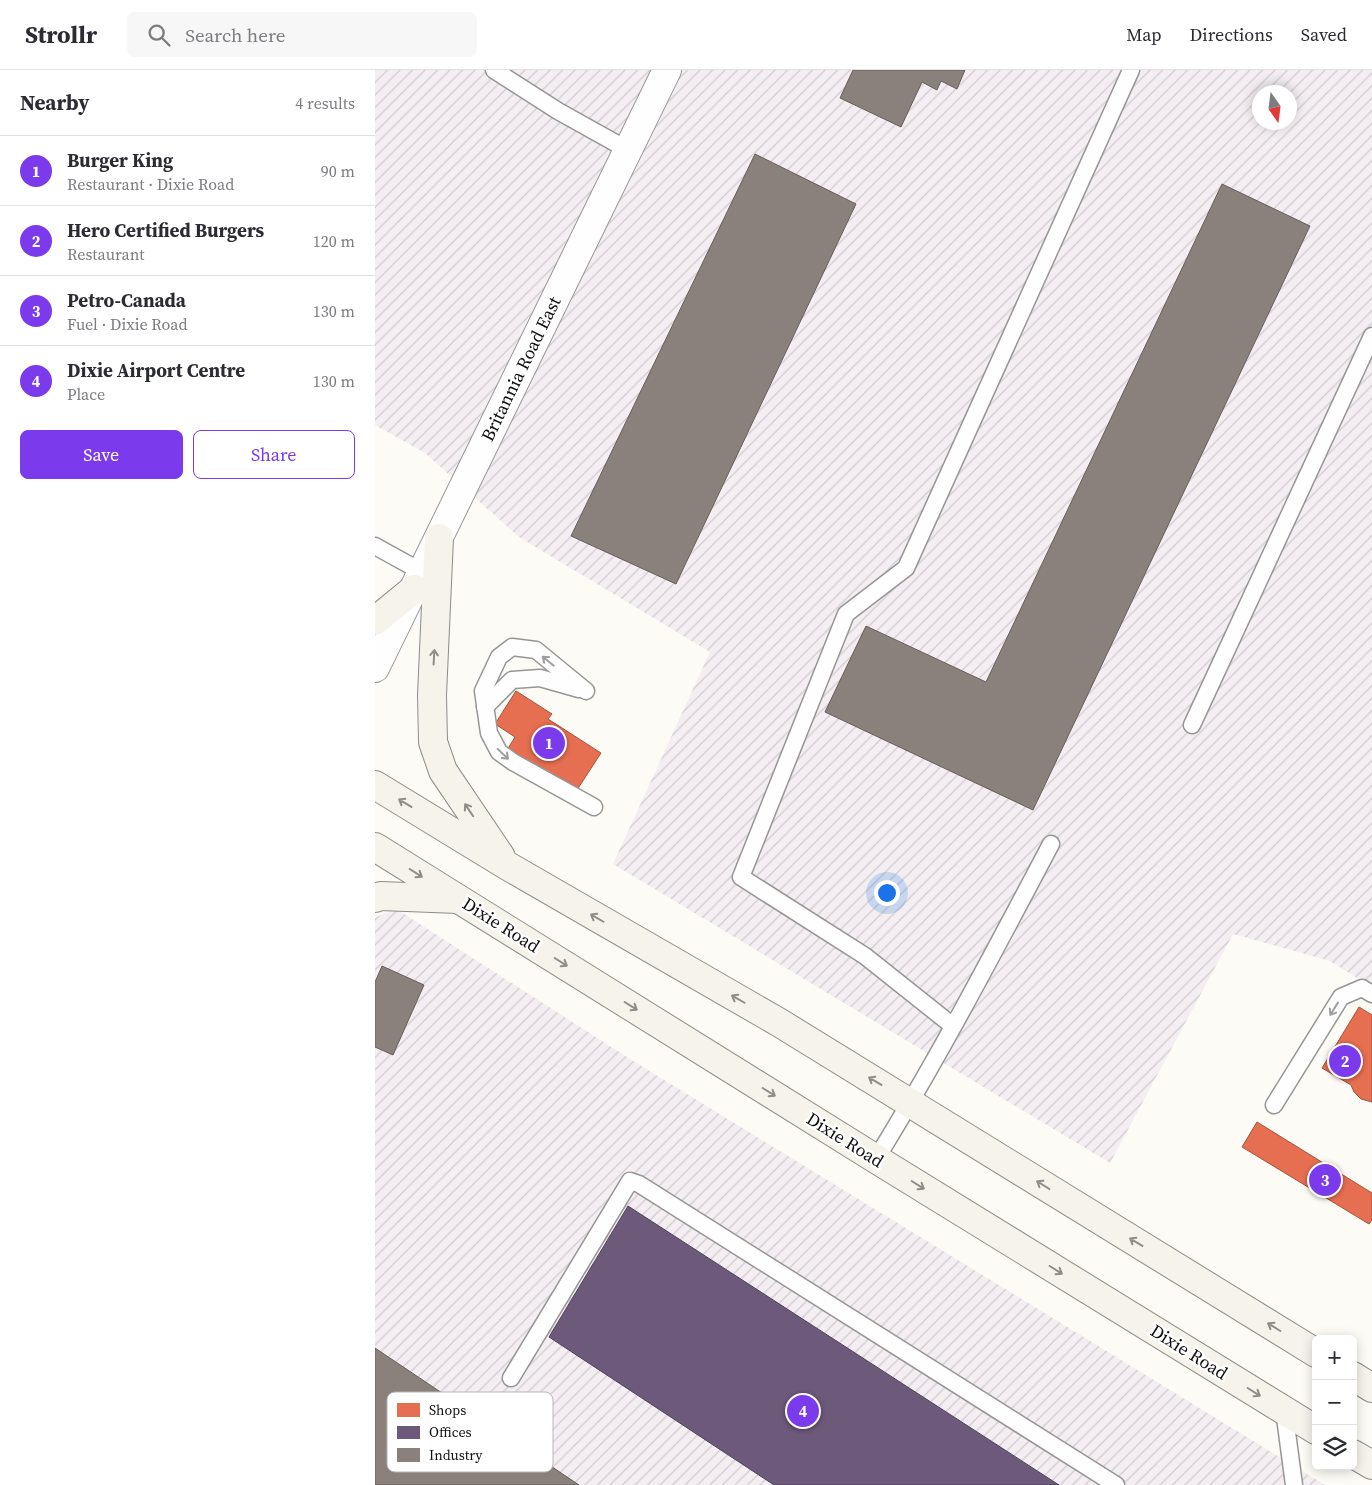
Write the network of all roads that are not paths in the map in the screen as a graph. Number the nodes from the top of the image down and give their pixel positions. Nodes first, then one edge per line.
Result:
1 (494, 70) edge
2 (667, 70) edge
3 (1131, 70) edge
4 (628, 150) junction
5 (1372, 336) edge
6 (439, 538) junction
7 (375, 546) edge
8 (418, 580) junction
9 (375, 621) edge
10 (375, 668) edge
11 (485, 708) junction
12 (1192, 725) dead end
13 (375, 785) edge
14 (594, 807) dead end
15 (1051, 844) dead end
16 (375, 847) edge
17 (506, 865) junction
18 (375, 898) edge
19 (460, 900) junction
20 (1372, 994) edge
21 (953, 1026) junction
22 (911, 1103) junction
23 (1274, 1105) dead end
24 (876, 1160) junction
25 (1312, 1351) edge
26 (511, 1378) dead end
27 (1357, 1379) edge
28 (1372, 1388) edge
29 (1284, 1410) junction
30 (1312, 1428) edge
31 (1357, 1456) edge
32 (1372, 1465) edge
33 (1115, 1485) edge
34 (1294, 1485) edge

1 - 4 lane
2 - 4 street, Britannia Road East
3 - 21 lane
4 - 6 street, Britannia Road East
5 - 12 lane
6 - 8 street, Britannia Road East
17 -> 6 main road
7 - 8 lane
8 - 9 main road
8 - 10 street, Britannia Road East
11 -> 11 lane
11 -> 14 lane
17 -> 13 main road
15 - 21 lane
16 -> 19 main road, Dixie Road
22 -> 17 main road
18 - 19 main road
19 -> 24 main road, Dixie Road
20 -> 23 lane
21 - 22 lane
22 - 24 lane
25 -> 22 main road
24 -> 29 main road, Dixie Road
26 - 33 lane
27 - 28 main road
29 - 30 main road, Dixie Road
29 - 34 lane
31 - 32 main road

